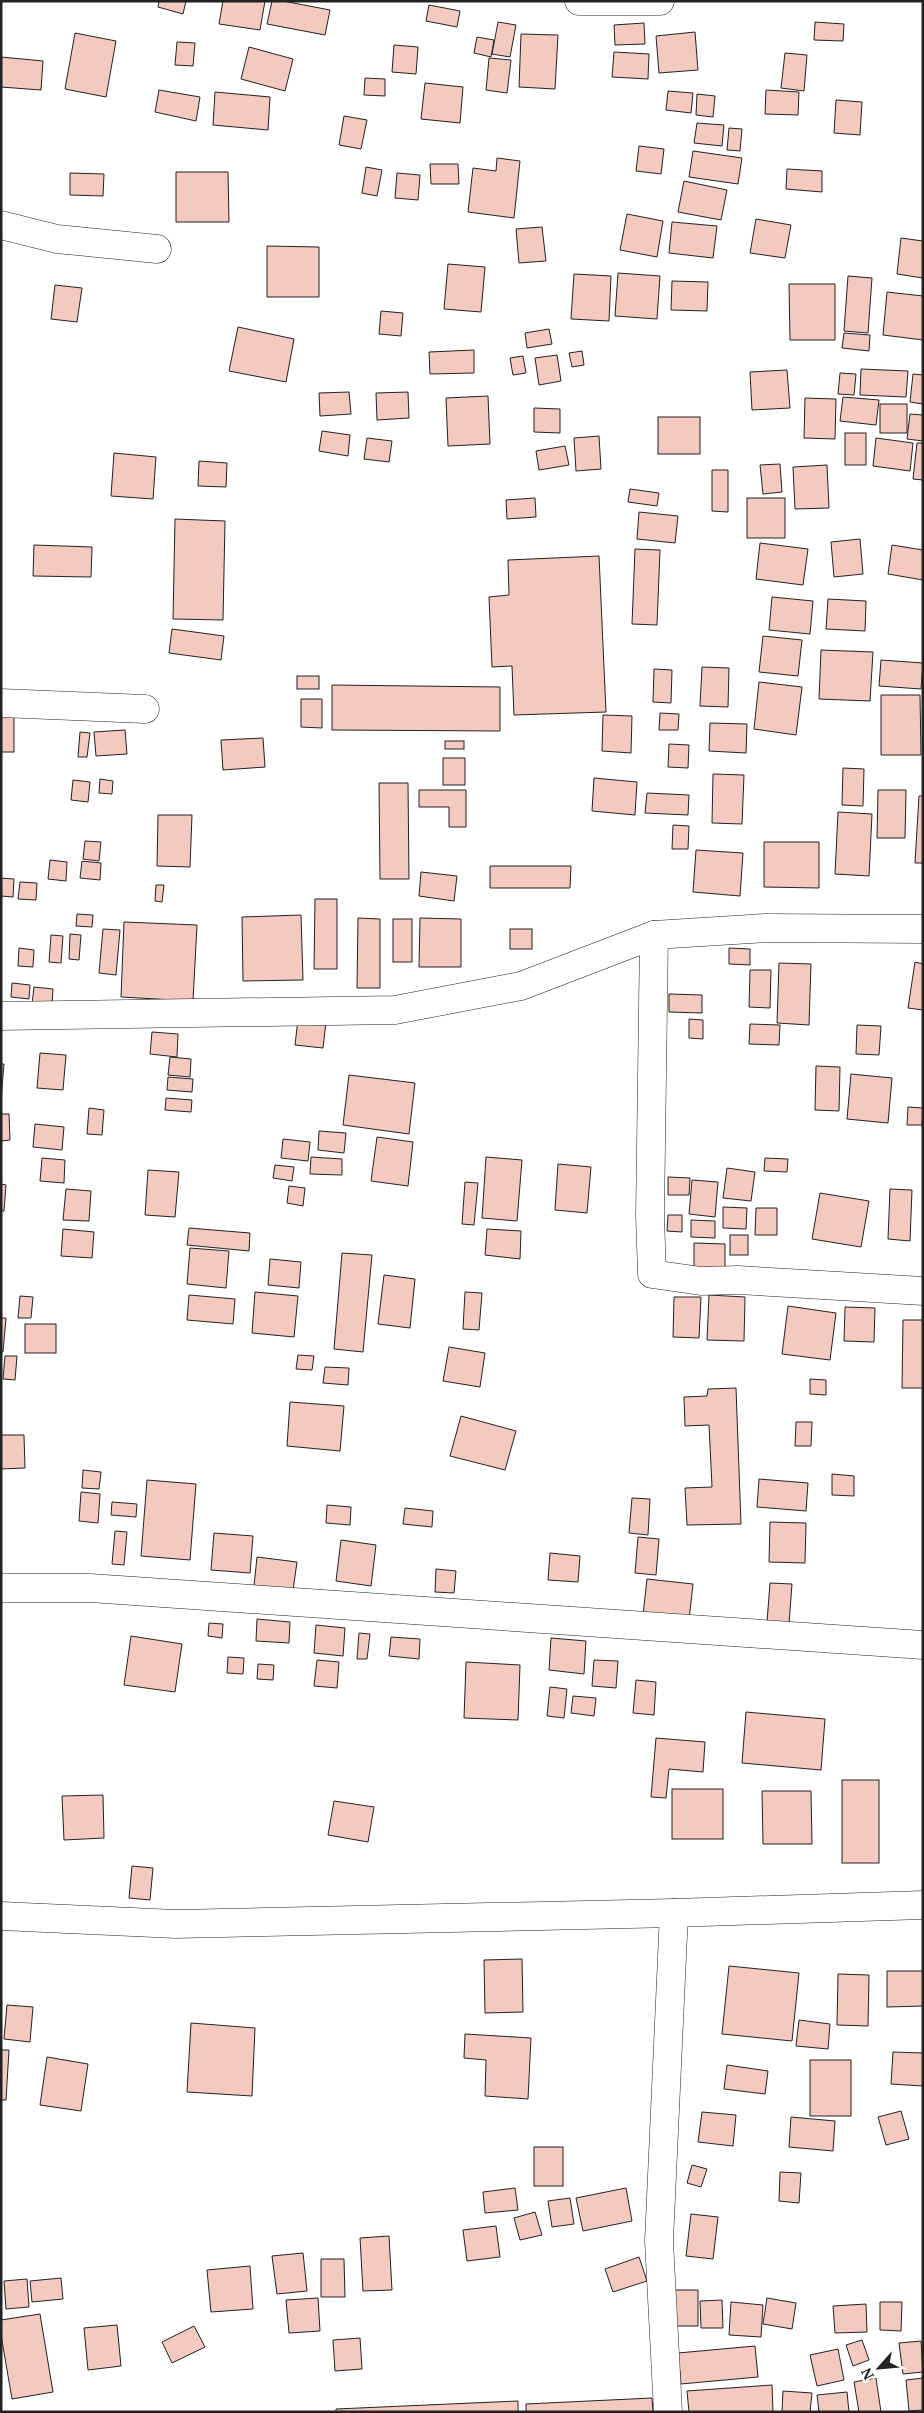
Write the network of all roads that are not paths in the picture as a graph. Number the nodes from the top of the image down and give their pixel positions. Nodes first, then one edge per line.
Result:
1 (579, 1) edge
2 (660, 1) edge
3 (1, 225) edge
4 (157, 249) dead end
5 (1, 702) edge
6 (145, 709) dead end
7 (923, 929) edge
8 (654, 934) junction
9 (1, 1016) edge
10 (923, 1291) edge
11 (1, 1588) edge
12 (923, 1644) edge
13 (923, 1906) edge
14 (674, 1913) junction
15 (1, 1916) edge
16 (668, 2412) edge

1 - 2 street
3 - 4 street
5 - 6 street
7 - 8 street
8 - 9 street
8 - 10 street
11 - 12 street
13 - 14 street
14 - 15 street
14 - 16 street

